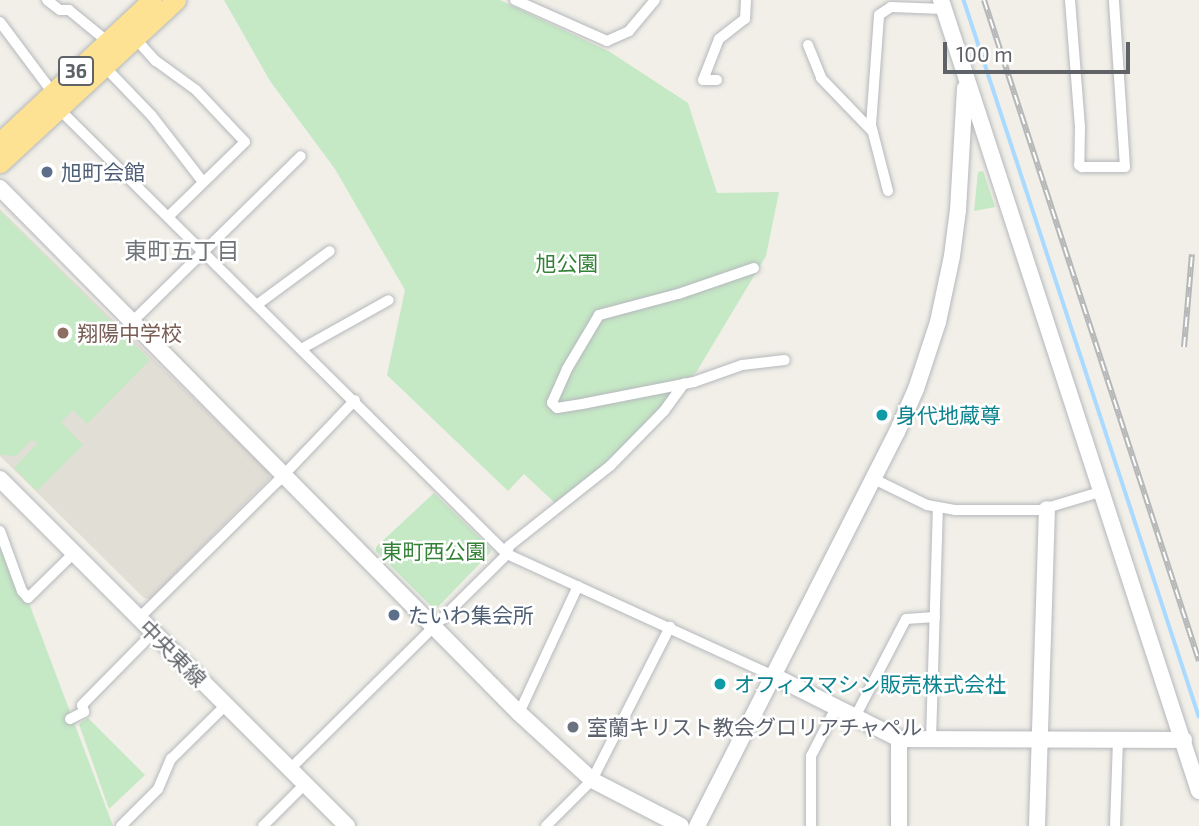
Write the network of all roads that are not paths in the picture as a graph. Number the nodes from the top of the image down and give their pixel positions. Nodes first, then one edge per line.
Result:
1 (47, 0) edge
2 (76, 0) edge
3 (152, 0) edge
4 (176, 0) edge
5 (515, 0) edge
6 (655, 0) edge
7 (746, 0) edge
8 (1070, 0) edge
9 (1114, 0) edge
10 (942, 5) edge
11 (69, 10) junction
12 (0, 22) edge
13 (135, 38) junction
14 (108, 42) junction
15 (808, 45) dead end
16 (104, 66) junction
17 (718, 80) dead end
18 (965, 82) junction
19 (56, 100) junction
20 (873, 132) junction
21 (0, 142) edge
22 (301, 156) dead end
23 (0, 163) edge
24 (203, 182) junction
25 (0, 188) edge
26 (888, 191) dead end
27 (169, 216) junction
28 (330, 251) dead end
29 (205, 253) junction
30 (754, 268) dead end
31 (389, 300) dead end
32 (258, 304) junction
33 (133, 321) junction
34 (303, 348) junction
35 (785, 360) dead end
36 (684, 383) junction
37 (355, 400) junction
38 (285, 472) junction
39 (874, 479) junction
40 (3, 487) edge
41 (1103, 491) junction
42 (938, 508) junction
43 (1046, 509) junction
44 (0, 531) edge
45 (74, 553) junction
46 (507, 554) junction
47 (578, 586) junction
48 (935, 617) junction
49 (139, 618) junction
50 (432, 626) junction
51 (670, 627) junction
52 (153, 633) junction
53 (774, 676) junction
54 (226, 705) junction
55 (836, 708) junction
56 (519, 713) junction
57 (855, 717) junction
58 (71, 719) dead end
59 (899, 739) junction
60 (931, 740) junction
61 (1040, 740) junction
62 (1118, 740) junction
63 (1184, 740) junction
64 (290, 769) junction
65 (592, 780) junction
66 (305, 784) junction
67 (1199, 791) edge
68 (121, 826) edge
69 (263, 826) edge
70 (346, 826) edge
71 (546, 826) edge
72 (681, 826) edge
73 (697, 826) edge
74 (811, 826) edge
75 (899, 826) edge
76 (1037, 826) edge
77 (1115, 826) edge

1 - 11 street
2 - 11 street
3 - 14 highway, 36
4 - 13 highway, 36
5 - 6 street
7 - 17 street
8 - 9 street
10 - 18 street
10 - 20 street
11 - 14 street
12 - 19 street
13 - 16 highway, 36
13 - 24 street
14 - 19 highway, 36
15 - 20 street
16 - 19 highway, 36
16 - 24 street
18 - 39 street
18 - 41 street
19 - 21 highway, 36
19 - 23 highway, 36
19 - 27 street
20 - 26 street
22 - 29 street
24 - 27 street
25 - 33 street
27 - 29 street
28 - 32 street
29 - 32 street
29 - 33 street
30 - 36 street
31 - 34 street
32 - 34 street
33 - 38 street
34 - 37 street
35 - 36 street
36 - 46 street
37 - 38 street
37 - 46 street
38 - 49 street
38 - 50 street
39 - 42 street
39 - 53 street
40 - 45 street, 中央東線
41 - 43 street
41 - 63 street
42 - 43 street
42 - 48 street
43 - 61 street
44 - 45 street
45 - 49 street, 中央東線
46 - 47 street
46 - 50 street
47 - 51 street
47 - 56 street
48 - 57 street
48 - 60 street
49 - 52 street, 中央東線
50 - 56 street
50 - 64 street
51 - 53 street
51 - 65 street
52 - 54 street, 中央東線
52 - 58 street
53 - 55 street
53 - 73 street
54 - 64 street, 中央東線
54 - 68 street
55 - 57 street
55 - 74 street
56 - 65 street
57 - 59 street
59 - 60 street
59 - 75 street
60 - 61 street
61 - 62 street
61 - 76 street
62 - 63 street
62 - 77 street
63 - 67 street
64 - 66 street, 中央東線
65 - 71 street
65 - 72 street
66 - 69 street
66 - 70 street, 中央東線

